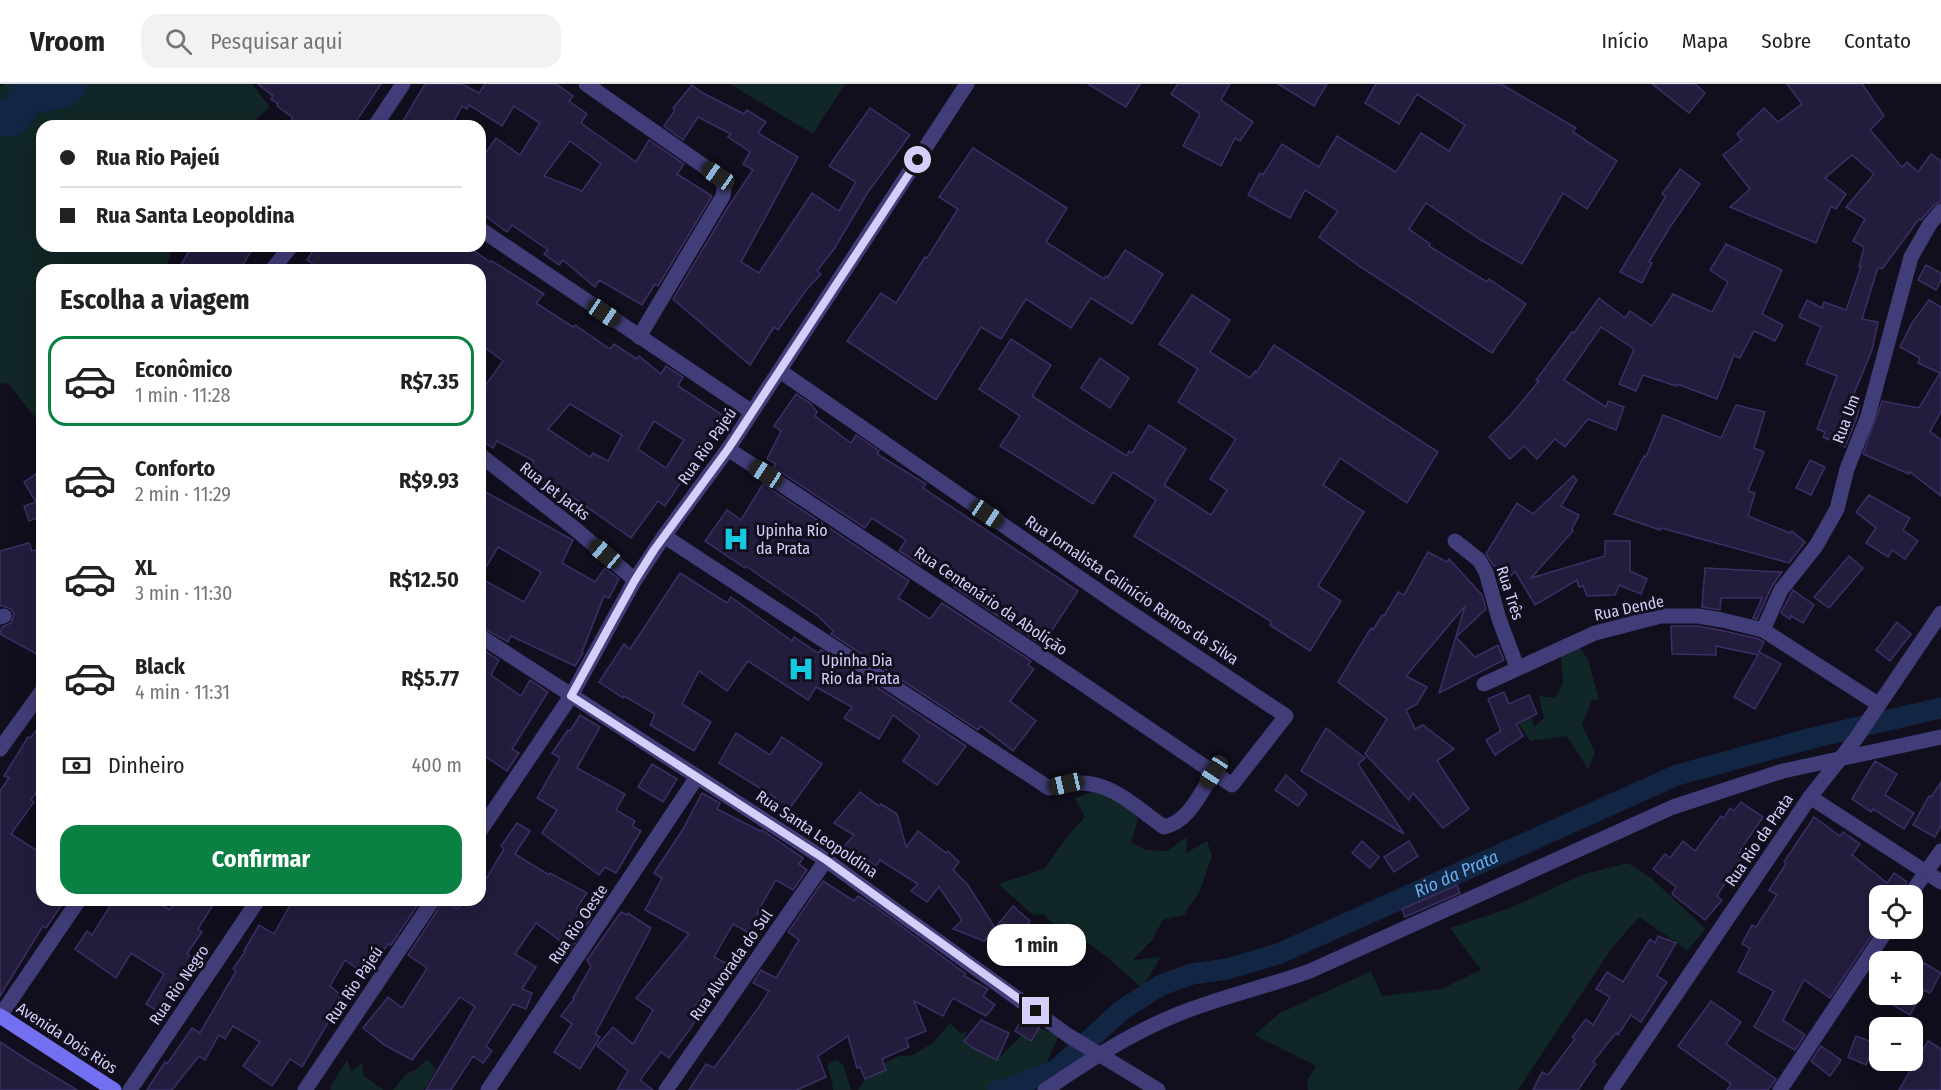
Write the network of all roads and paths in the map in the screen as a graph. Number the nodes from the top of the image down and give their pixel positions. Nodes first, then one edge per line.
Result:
1 (403, 84) edge
2 (586, 84) edge
3 (968, 84) edge
4 (379, 120) edge
5 (1941, 211) edge
6 (486, 233) edge
7 (639, 337) junction
8 (780, 371) junction
9 (752, 412) junction
10 (728, 449) junction
11 (486, 460) edge
12 (664, 536) junction
13 (1455, 540) dead end
14 (635, 580) junction
15 (1941, 612) edge
16 (1763, 630) junction
17 (486, 640) edge
18 (1517, 667) junction
19 (1484, 684) dead end
20 (571, 696) junction
21 (36, 699) edge
22 (1876, 707) junction
23 (1941, 737) edge
24 (0, 749) edge
25 (1839, 758) junction
26 (1214, 772) junction
27 (697, 777) junction
28 (1232, 785) joint
29 (1810, 796) junction
30 (486, 822) edge
31 (1941, 851) edge
32 (826, 860) junction
33 (1926, 871) junction
34 (1941, 882) edge
35 (1917, 885) edge
36 (75, 906) edge
37 (254, 906) edge
38 (429, 906) edge
39 (1881, 939) edge
40 (0, 1016) edge
41 (1096, 1052) junction
42 (114, 1090) edge
43 (130, 1090) edge
44 (305, 1090) edge
45 (488, 1090) edge
46 (666, 1090) edge
47 (1045, 1090) edge
48 (1158, 1090) edge
49 (1611, 1090) edge
50 (1780, 1090) edge

1 - 4 street
2 - 7 street
3 - 8 street, Rua Rio Pajeú
5 - 16 street, Rua Um
6 - 7 street
7 - 9 street
8 - 9 street, Rua Rio Pajeú
8 - 28 street, Rua Jornalista Calinício Ramos da Silva
9 - 10 street, Rua Rio Pajeú
10 - 12 street, Rua Rio Pajeú
10 - 26 street, Rua Centenário da Abolição
11 - 14 street, Rua Jet Jacks
12 - 14 street, Rua Rio Pajeú
12 - 26 street
13 - 18 street, Rua Três
14 - 20 street, Rua Rio Pajeú
15 - 22 street, Rua Rio da Prata
16 - 18 street, Rua Dende
16 - 22 street, Rua Dende
17 - 20 street, Rua Santa Leopoldina
18 - 19 street, Rua Dende
20 - 27 street, Rua Santa Leopoldina
20 - 30 street, Rua Rio Pajeú
21 - 24 street
22 - 25 street, Rua Rio da Prata
23 - 25 street
25 - 29 street, Rua Rio da Prata
25 - 41 street
26 - 28 street, Rua Centenário da Abolição
27 - 32 street, Rua Santa Leopoldina
27 - 45 street, Rua Rio Oeste
29 - 33 street
29 - 49 street, Rua Rio da Prata
31 - 33 street
32 - 41 street, Rua Santa Leopoldina
32 - 46 street, Rua Alvorada do Sul
33 - 34 street
33 - 35 street
36 - 40 street
37 - 43 street, Rua Rio Negro
38 - 44 street, Rua Rio Pajeú
39 - 50 street
40 - 42 main road, Avenida Dois Rios
41 - 47 street
41 - 48 street, Rua Santa Leopoldina

